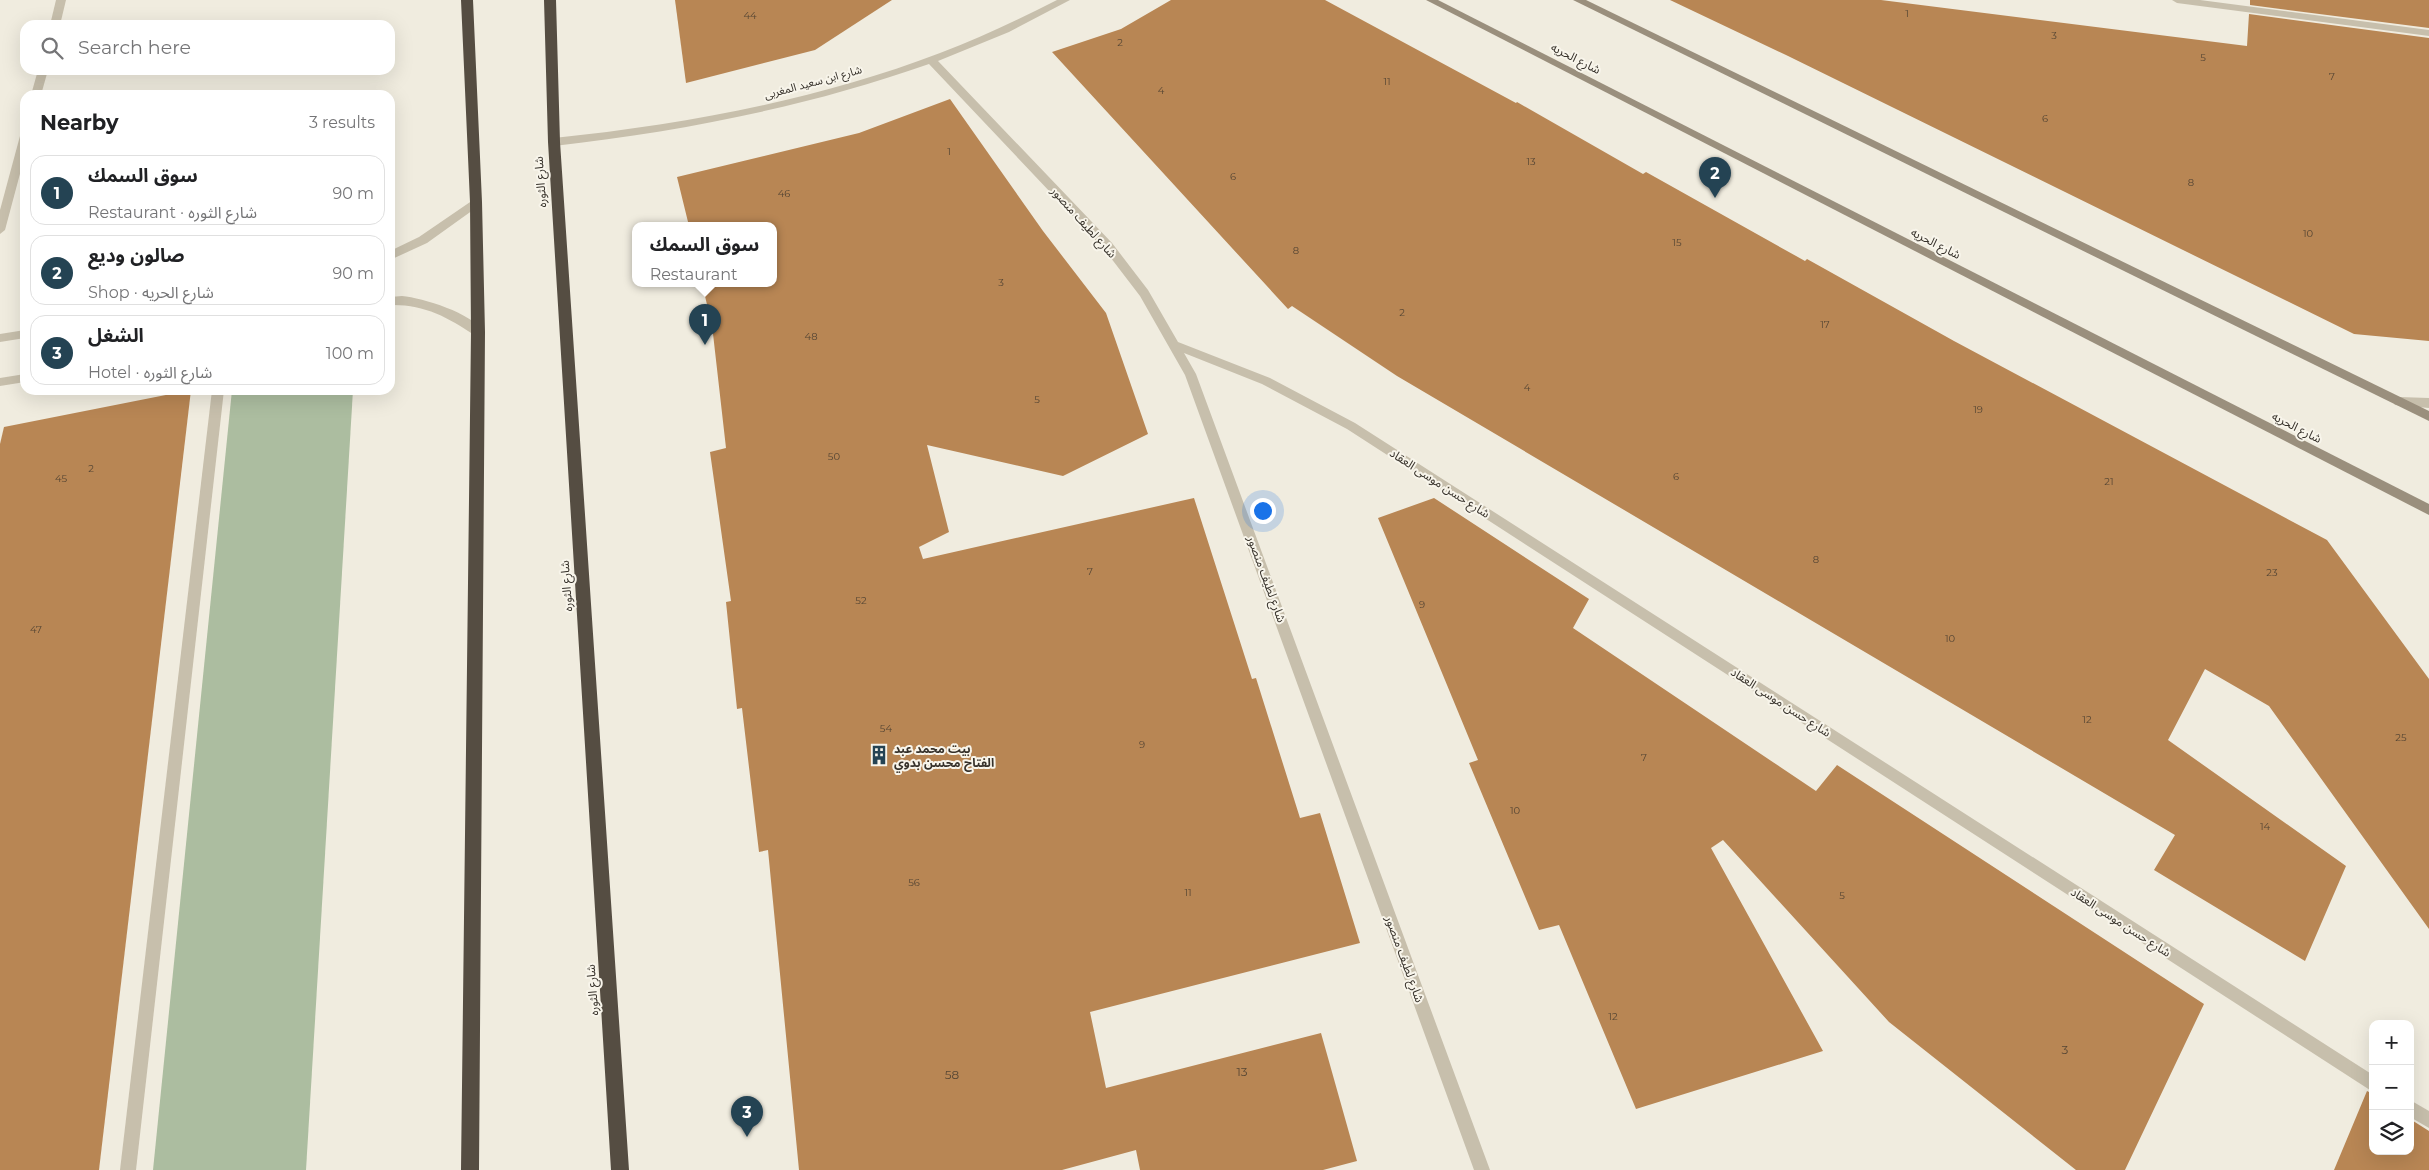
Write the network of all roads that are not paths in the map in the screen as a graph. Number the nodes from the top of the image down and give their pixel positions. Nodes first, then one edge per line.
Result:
1 (62, 0) edge
2 (467, 0) edge
3 (550, 0) edge
4 (1065, 0) edge
5 (1431, 0) edge
6 (1578, 0) edge
7 (2177, 0) edge
8 (2222, 3) edge
9 (56, 20) edge
10 (2429, 33) edge
11 (930, 59) junction
12 (42, 75) edge
13 (37, 90) edge
14 (554, 142) junction
15 (20, 155) edge
16 (476, 202) junction
17 (0, 230) edge
18 (395, 254) edge
19 (395, 301) edge
20 (478, 332) junction
21 (20, 335) edge
22 (0, 338) edge
23 (1176, 346) junction
24 (20, 379) edge
25 (0, 382) edge
26 (217, 395) edge
27 (2399, 402) junction
28 (2429, 403) edge
29 (2429, 416) edge
30 (2429, 510) edge
31 (2369, 1081) edge
32 (2413, 1110) edge
33 (2429, 1120) edge
34 (128, 1170) edge
35 (470, 1170) edge
36 (620, 1170) edge
37 (1482, 1170) edge

1 - 9 street
2 - 16 highway
3 - 14 highway, شارع الثوره
4 - 11 street, شارع ابن سعيد المغربى
5 - 30 street, شارع الحريه
6 - 27 street
7 - 8 street
8 - 10 street
11 - 14 street, شارع ابن سعيد المغربى
11 - 23 street, شارع لطيف منصور
12 - 13 street
14 - 36 highway, شارع الثوره
15 - 17 street
16 - 18 street
16 - 20 highway
19 - 20 street
20 - 35 highway
21 - 22 street
23 - 31 street, شارع حسن موسى العقاد
23 - 37 street, شارع لطيف منصور
24 - 25 street
26 - 34 street
27 - 28 street
27 - 29 street
32 - 33 street

